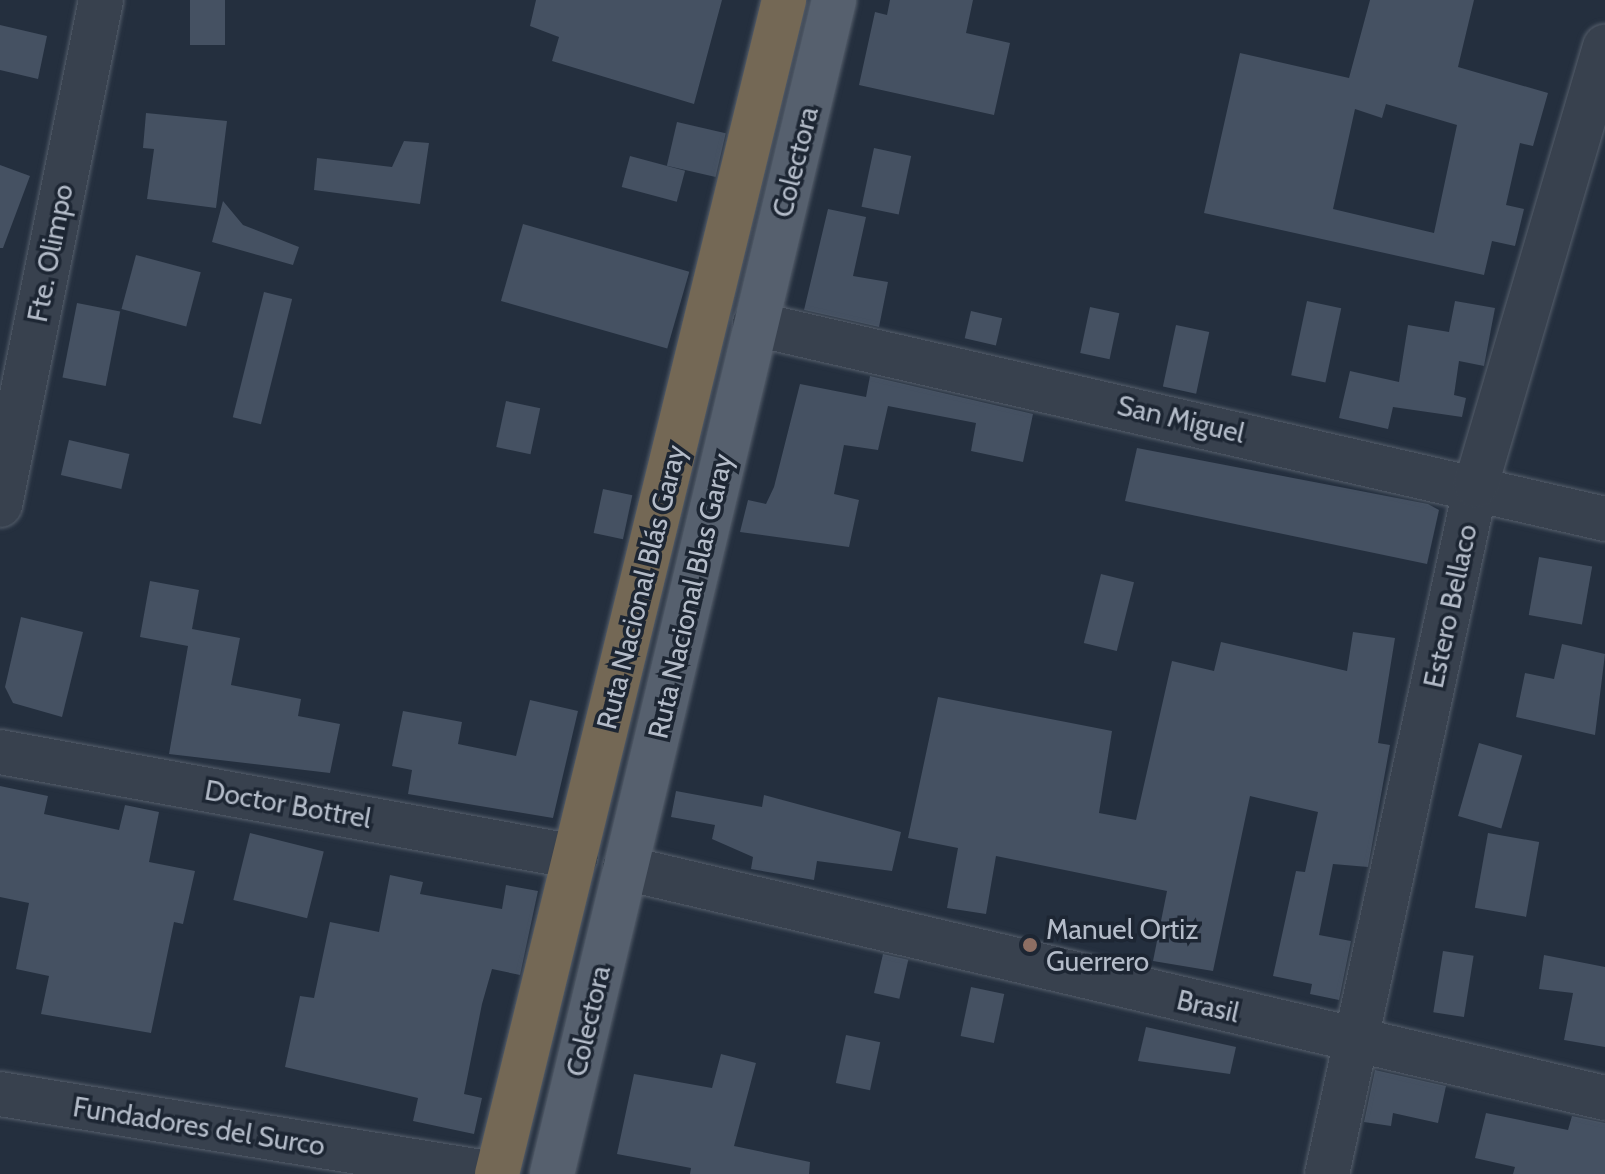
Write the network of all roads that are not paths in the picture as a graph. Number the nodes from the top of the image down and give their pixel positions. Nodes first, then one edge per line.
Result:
1 (101, 0) edge
2 (784, 0) edge
3 (834, 0) edge
4 (1605, 47) edge
5 (755, 324) junction
6 (1476, 485) junction
7 (0, 505) edge
8 (1605, 519) edge
9 (0, 752) edge
10 (576, 857) junction
11 (625, 868) junction
12 (1354, 1041) junction
13 (0, 1094) edge
14 (1605, 1098) edge
15 (494, 1174) edge
16 (552, 1174) edge
17 (1327, 1174) edge

1 - 7 street, Fte. Olimpo
2 - 10 highway, Ruta Nacional Blás Garay
3 - 5 main road, Colectora
4 - 6 street, Estero Bellaco
5 - 6 street, San Miguel
5 - 11 main road, Ruta Nacional Blas Garay
6 - 8 street, San Miguel
6 - 12 street, Estero Bellaco
9 - 10 street, Doctor Bottrel
10 - 15 highway, Ruta Nacional Blás Garay
11 - 12 street, Brasil
11 - 16 main road, Colectora
12 - 14 street, Brasil
12 - 17 street, Estero Bellaco
13 - 15 street, Fundadores del Surco

